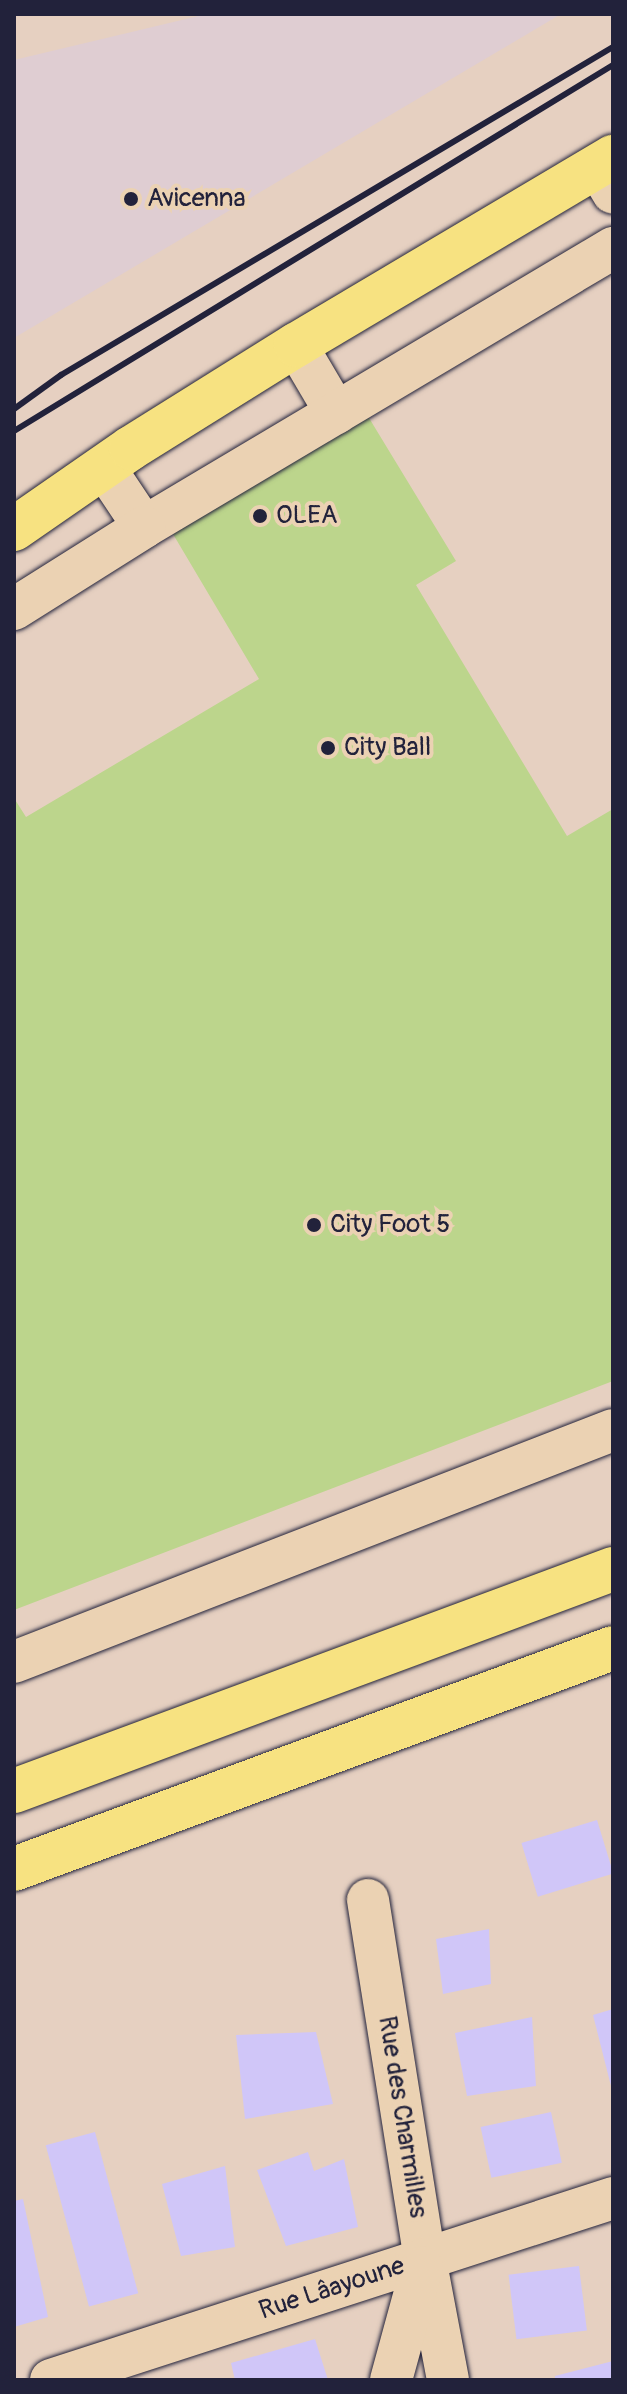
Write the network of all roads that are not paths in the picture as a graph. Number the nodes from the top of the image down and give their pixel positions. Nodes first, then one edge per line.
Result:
1 (608, 172) edge
2 (613, 248) edge
3 (296, 345) junction
4 (336, 413) junction
5 (104, 467) junction
6 (144, 527) junction
7 (14, 529) edge
8 (14, 609) edge
9 (613, 1430) edge
10 (613, 1569) edge
11 (613, 1648) edge
12 (14, 1662) edge
13 (14, 1791) edge
14 (14, 1869) edge
15 (368, 1900) dead end
16 (613, 2198) edge
17 (425, 2258) junction
18 (51, 2380) edge
19 (391, 2380) edge
20 (448, 2380) edge

1 - 3 main road
2 - 4 street
3 - 4 street
3 - 5 main road
4 - 6 street
5 - 6 street
5 - 7 main road
6 - 8 street
9 - 12 street
10 - 13 main road
11 - 14 main road
15 - 17 street, Rue des Charmilles
16 - 17 street, Rue Lâayoune
17 - 18 street, Rue Lâayoune
17 - 19 street
17 - 20 street, Rue des Charmilles

